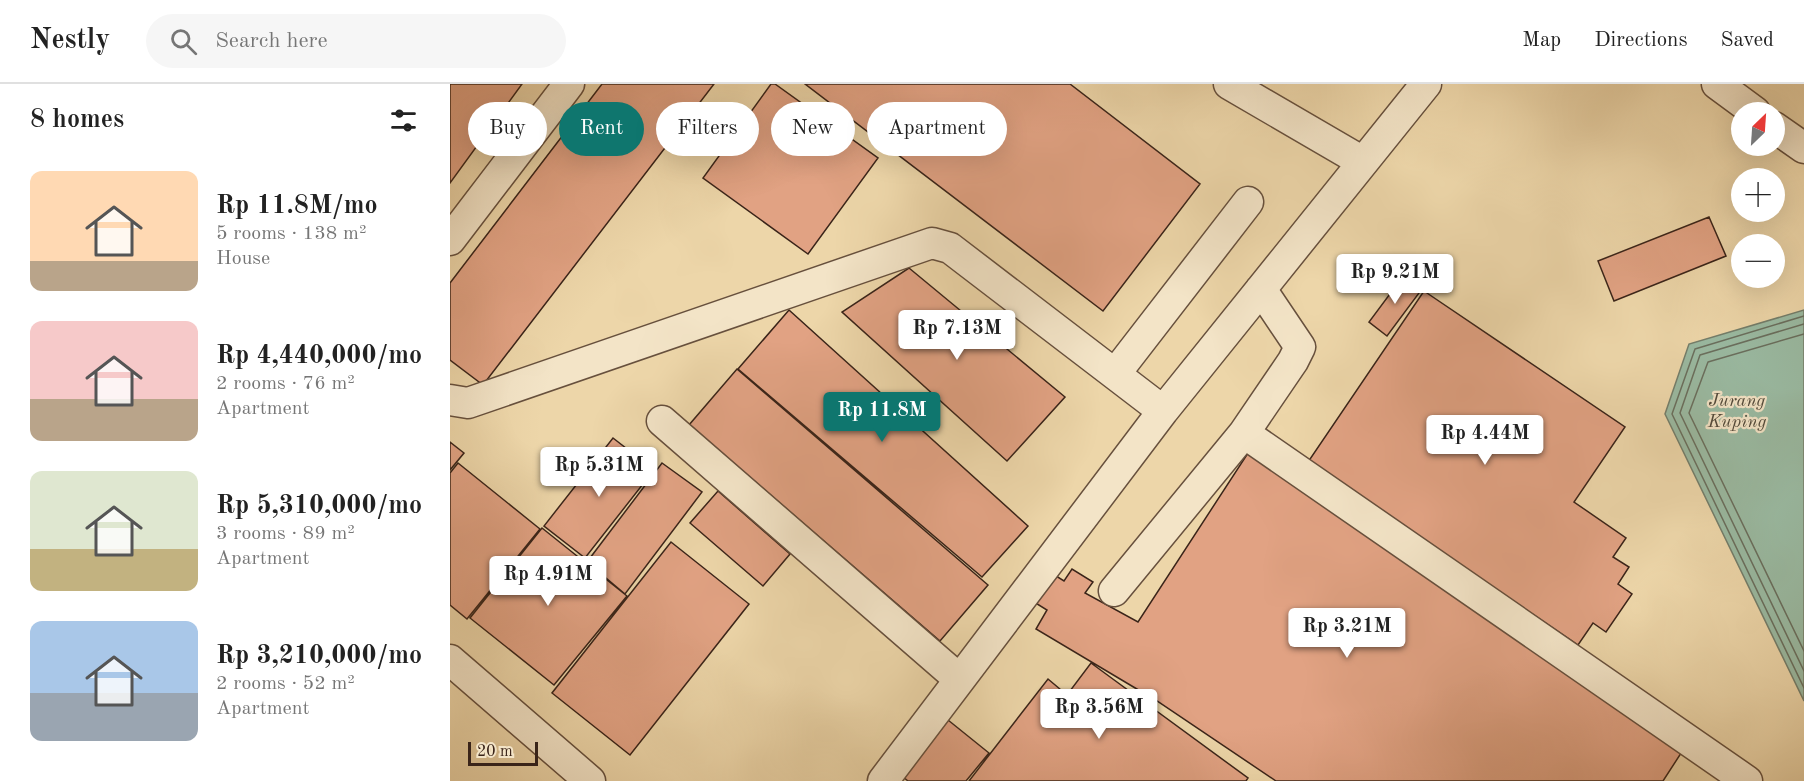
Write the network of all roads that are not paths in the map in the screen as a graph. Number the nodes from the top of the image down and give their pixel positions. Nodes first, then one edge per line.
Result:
1 (569, 84) edge
2 (1229, 84) edge
3 (1426, 84) edge
4 (1717, 84) edge
5 (1741, 102) edge
6 (1785, 135) edge
7 (1804, 148) edge
8 (1363, 162) junction
9 (1248, 202) dead end
10 (450, 240) edge
11 (1261, 289) junction
12 (1115, 374) junction
13 (450, 400) edge
14 (1162, 411) junction
15 (662, 421) dead end
16 (1244, 433) junction
17 (1114, 591) dead end
18 (450, 660) edge
19 (959, 679) junction
20 (590, 781) edge
21 (883, 781) edge
22 (1747, 781) edge

1 - 10 street
2 - 8 street
3 - 8 street
4 - 5 street
6 - 7 street
8 - 11 street
9 - 12 street
11 - 14 street
11 - 16 street
12 - 13 street
12 - 14 street
14 - 19 street
15 - 19 street
16 - 17 street
16 - 22 street
18 - 20 street
19 - 21 street

